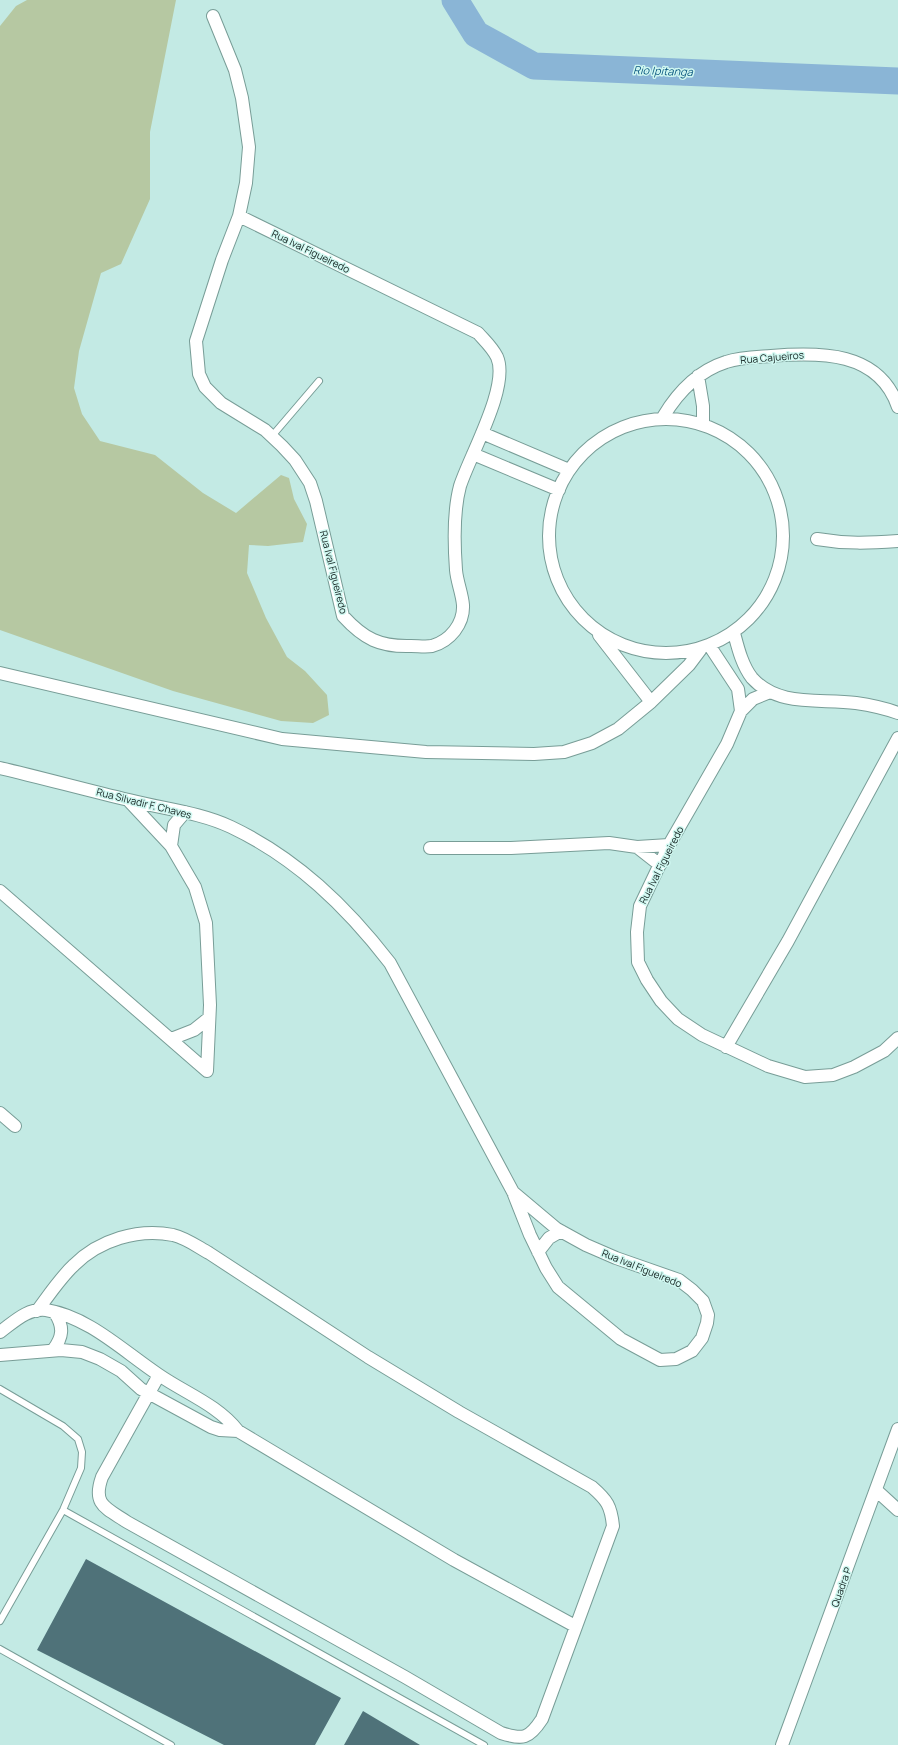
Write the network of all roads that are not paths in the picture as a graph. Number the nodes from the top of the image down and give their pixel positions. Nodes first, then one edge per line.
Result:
1 (213, 16) dead end
2 (239, 216) junction
3 (698, 376) junction
4 (319, 381) dead end
5 (898, 407) edge
6 (663, 417) junction
7 (703, 424) junction
8 (482, 433) junction
9 (272, 436) junction
10 (473, 454) junction
11 (569, 470) junction
12 (559, 490) junction
13 (817, 539) dead end
14 (898, 541) edge
15 (597, 632) junction
16 (734, 633) junction
17 (705, 647) junction
18 (0, 673) edge
19 (770, 692) junction
20 (651, 702) junction
21 (741, 711) junction
22 (898, 713) edge
23 (898, 738) edge
24 (0, 768) edge
25 (128, 800) junction
26 (185, 812) junction
27 (669, 845) junction
28 (172, 846) junction
29 (638, 847) junction
30 (430, 848) dead end
31 (282, 856) joint
32 (660, 865) junction
33 (0, 891) edge
34 (209, 1018) junction
35 (898, 1038) edge
36 (170, 1039) junction
37 (726, 1047) junction
38 (0, 1113) edge
39 (15, 1126) dead end
40 (513, 1192) junction
41 (561, 1231) junction
42 (538, 1252) junction
43 (37, 1311) junction
44 (55, 1313) junction
45 (0, 1332) edge
46 (53, 1350) junction
47 (1, 1354) edge
48 (159, 1375) junction
49 (0, 1389) edge
50 (148, 1393) junction
51 (898, 1429) edge
52 (238, 1431) junction
53 (876, 1490) junction
54 (63, 1510) junction
55 (898, 1510) edge
56 (0, 1621) edge
57 (575, 1626) junction
58 (0, 1648) edge
59 (171, 1745) edge
60 (484, 1745) edge
61 (782, 1745) edge

1 - 2 street, Rua Ival Figueiredo
2 - 8 street, Rua Ival Figueiredo
2 - 9 street, Rua Ival Figueiredo
3 - 5 street, Rua Cajueiros
3 - 6 street, Rua Cajueiros
3 - 7 street
4 - 9 lane
6 - 7 street
6 - 11 street
7 - 16 street
8 - 10 street, Rua Ival Figueiredo
8 - 11 street
9 - 10 street, Rua Ival Figueiredo
10 - 12 street
11 - 12 street
12 - 15 street
13 - 14 street
15 - 17 street
15 - 20 street
16 - 17 street
16 - 19 street
17 - 20 street
17 - 21 street
18 - 20 street
19 - 21 street
19 - 22 street
21 - 27 street, Rua Ival Figueiredo
23 - 37 street
24 - 25 street, Rua Silvadir F. Chaves
25 - 26 street, Rua Silvadir F. Chaves
25 - 28 street
26 - 28 street
26 - 31 street, Rua Silvadir F. Chaves
27 - 29 street
27 - 32 street, Rua Ival Figueiredo
28 - 34 street
29 - 30 street
29 - 32 street
31 - 40 street, Rua Ival Figueiredo
32 - 37 street, Rua Ival Figueiredo
33 - 36 street
34 - 36 street
34 - 36 street
35 - 37 street, Rua Ival Figueiredo
38 - 39 street
40 - 41 street, Rua Ival Figueiredo
40 - 42 street, Rua Ival Figueiredo
41 - 42 street
41 - 42 street, Rua Ival Figueiredo
43 - 44 street
43 - 45 street
43 - 57 street
44 - 46 street
44 - 48 street
46 - 47 street
46 - 50 street
48 - 50 street
48 - 52 street
49 - 54 lane
50 - 52 street
50 - 57 street
51 - 53 street, Quadra P
52 - 57 street
53 - 55 street
53 - 61 street, Quadra P
54 - 56 lane
54 - 60 lane
58 - 59 lane

